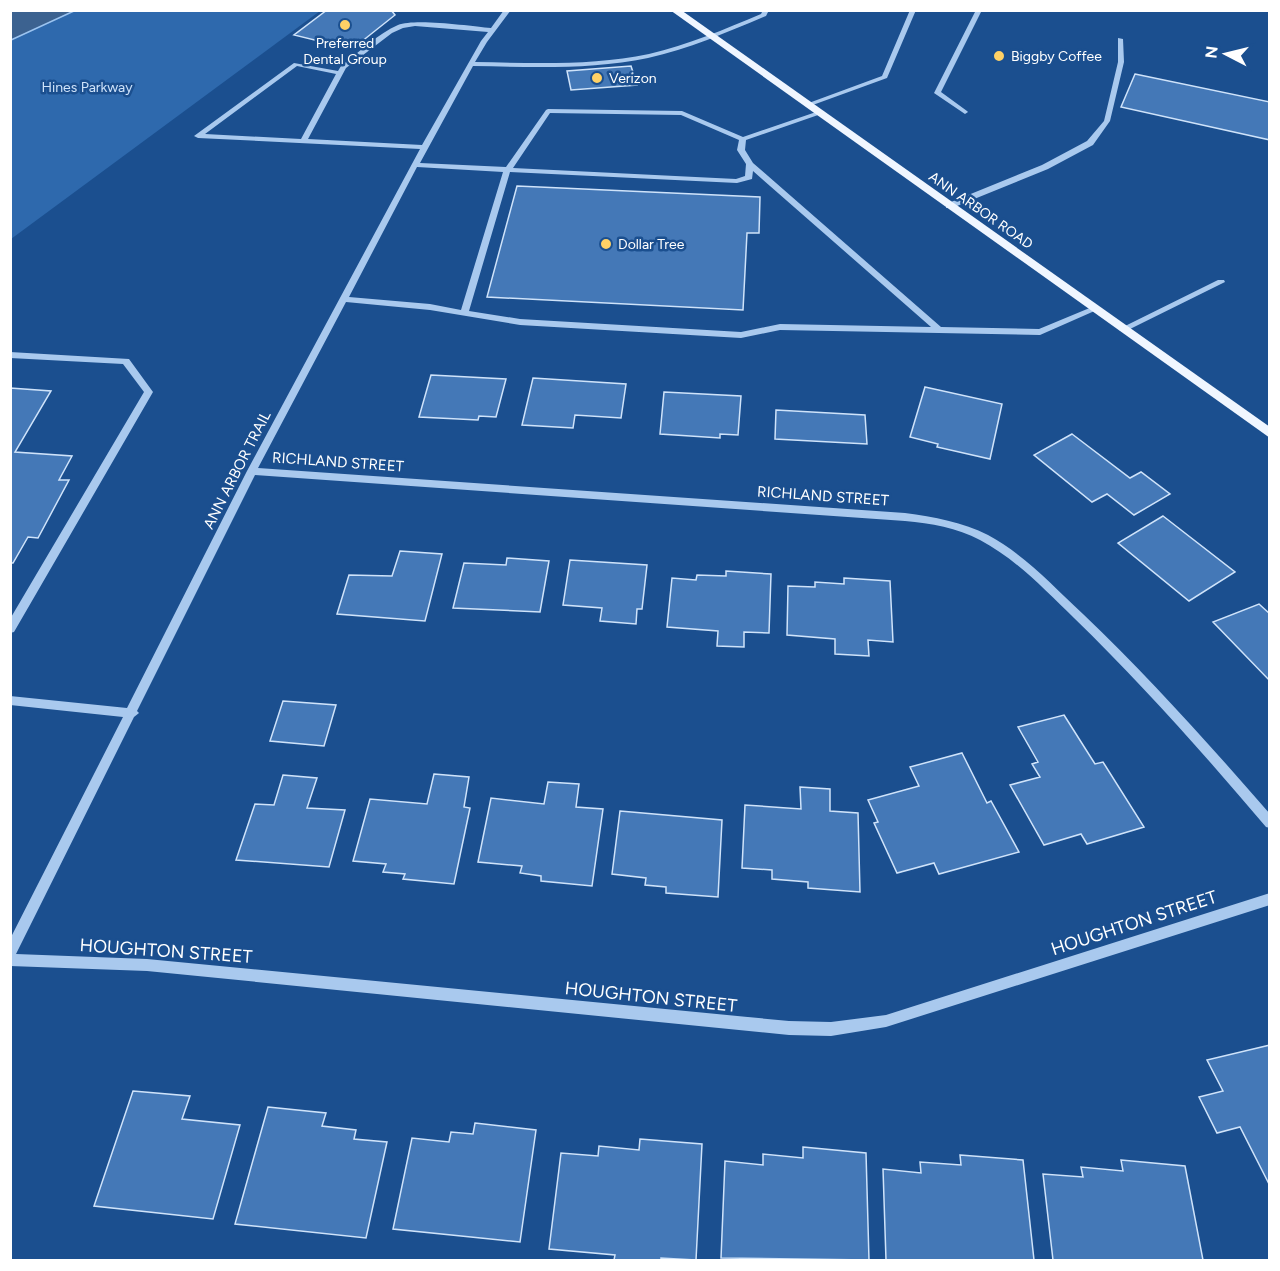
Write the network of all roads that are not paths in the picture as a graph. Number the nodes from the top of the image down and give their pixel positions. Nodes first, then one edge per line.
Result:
1 (508, 10) edge
2 (674, 10) edge
3 (766, 10) edge
4 (913, 10) edge
5 (979, 10) edge
6 (493, 30) junction
7 (711, 37) junction
8 (1120, 39) dead end
9 (471, 64) junction
10 (340, 72) junction
11 (808, 105) junction
12 (966, 112) dead end
13 (819, 113) junction
14 (743, 139) junction
15 (303, 141) junction
16 (425, 147) junction
17 (750, 164) junction
18 (415, 165) junction
19 (507, 171) junction
20 (949, 206) junction
21 (1221, 282) dead end
22 (345, 298) junction
23 (1095, 309) junction
24 (464, 313) junction
25 (939, 330) junction
26 (1123, 330) junction
27 (10, 355) edge
28 (1269, 434) edge
29 (252, 471) junction
30 (10, 629) edge
31 (10, 700) edge
32 (133, 713) junction
33 (1269, 823) edge
34 (1269, 899) edge
35 (10, 953) edge
36 (10, 960) edge

1 - 6 street, ANN ARBOR TRAIL
2 - 7 main road, ANN ARBOR ROAD
3 - 7 street
4 - 11 street
5 - 12 street
6 - 9 street, ANN ARBOR TRAIL
6 - 10 street
7 - 9 street
7 - 11 main road, ANN ARBOR ROAD
8 - 20 street
9 - 16 street, ANN ARBOR TRAIL
10 - 15 street
10 - 15 street
11 - 13 main road, ANN ARBOR ROAD
13 - 14 street
13 - 20 main road, ANN ARBOR ROAD
14 - 17 street
14 - 19 street
15 - 16 street
16 - 18 street, ANN ARBOR TRAIL
17 - 19 street
17 - 25 street
18 - 19 street
18 - 22 street, ANN ARBOR TRAIL
19 - 24 street
20 - 23 main road, ANN ARBOR ROAD
21 - 26 street
22 - 24 street
22 - 29 street, ANN ARBOR TRAIL
23 - 25 street
23 - 26 main road, ANN ARBOR ROAD
24 - 25 street
26 - 28 main road, ANN ARBOR ROAD
27 - 30 street
29 - 32 street, ANN ARBOR TRAIL
29 - 33 street, RICHLAND STREET
31 - 32 street
32 - 35 street, ANN ARBOR TRAIL
34 - 36 street, HOUGHTON STREET

